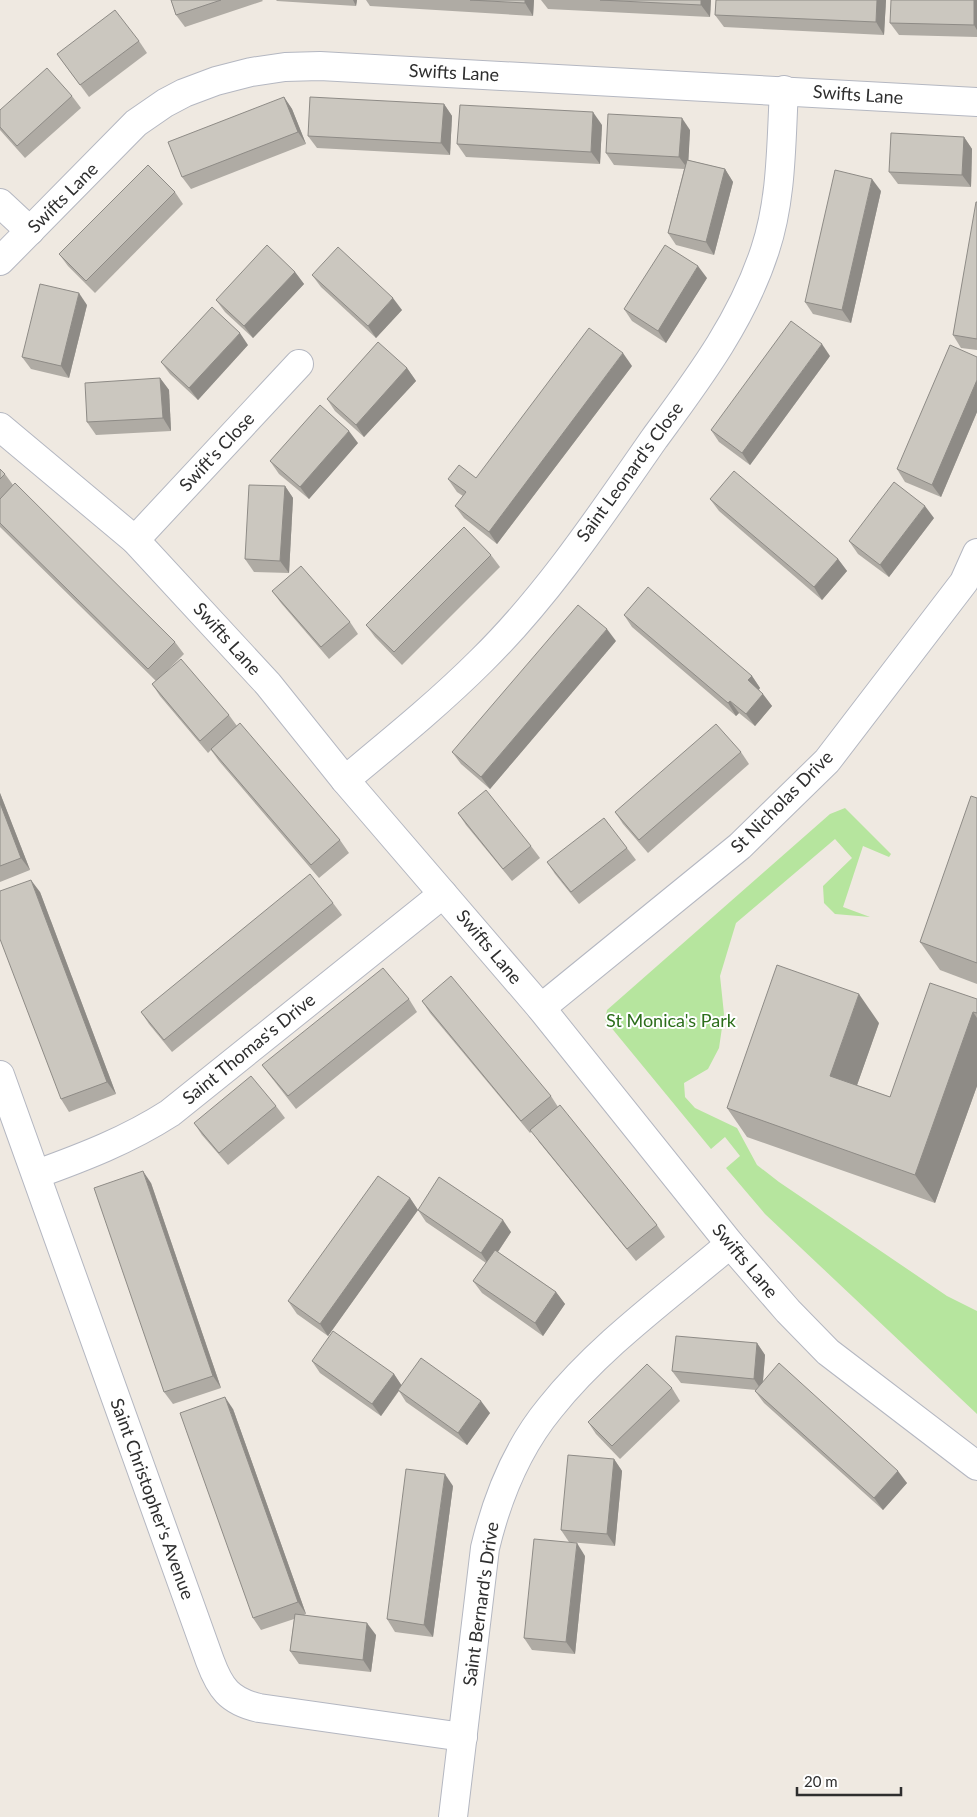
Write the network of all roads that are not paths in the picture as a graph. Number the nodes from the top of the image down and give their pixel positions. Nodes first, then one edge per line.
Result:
1 (784, 90) junction
2 (977, 102) edge
3 (0, 203) edge
4 (30, 231) junction
5 (0, 261) edge
6 (299, 364) dead end
7 (0, 427) edge
8 (135, 540) junction
9 (977, 553) edge
10 (345, 780) junction
11 (443, 894) junction
12 (541, 1008) junction
13 (0, 1075) edge
14 (37, 1174) junction
15 (730, 1244) junction
16 (977, 1466) edge
17 (463, 1737) junction
18 (453, 1817) edge

1 - 2 street, Swifts Lane
1 - 4 street, Swifts Lane
1 - 10 street, Saint Leonard's Close
3 - 4 street
4 - 5 street, Swifts Lane
6 - 8 street, Swift's Close
7 - 8 street, Swifts Lane
8 - 10 street, Swifts Lane
9 - 12 street, St Nicholas Drive
10 - 11 street, Swifts Lane
11 - 12 street, Swifts Lane
11 - 14 street, Saint Thomas's Drive
12 - 15 street, Swifts Lane
13 - 14 street, Saint Christopher's Avenue
14 - 17 street, Saint Christopher's Avenue
15 - 16 street, Swifts Lane
15 - 17 street, Saint Bernard's Drive
17 - 18 street, Saint Bernard's Drive

